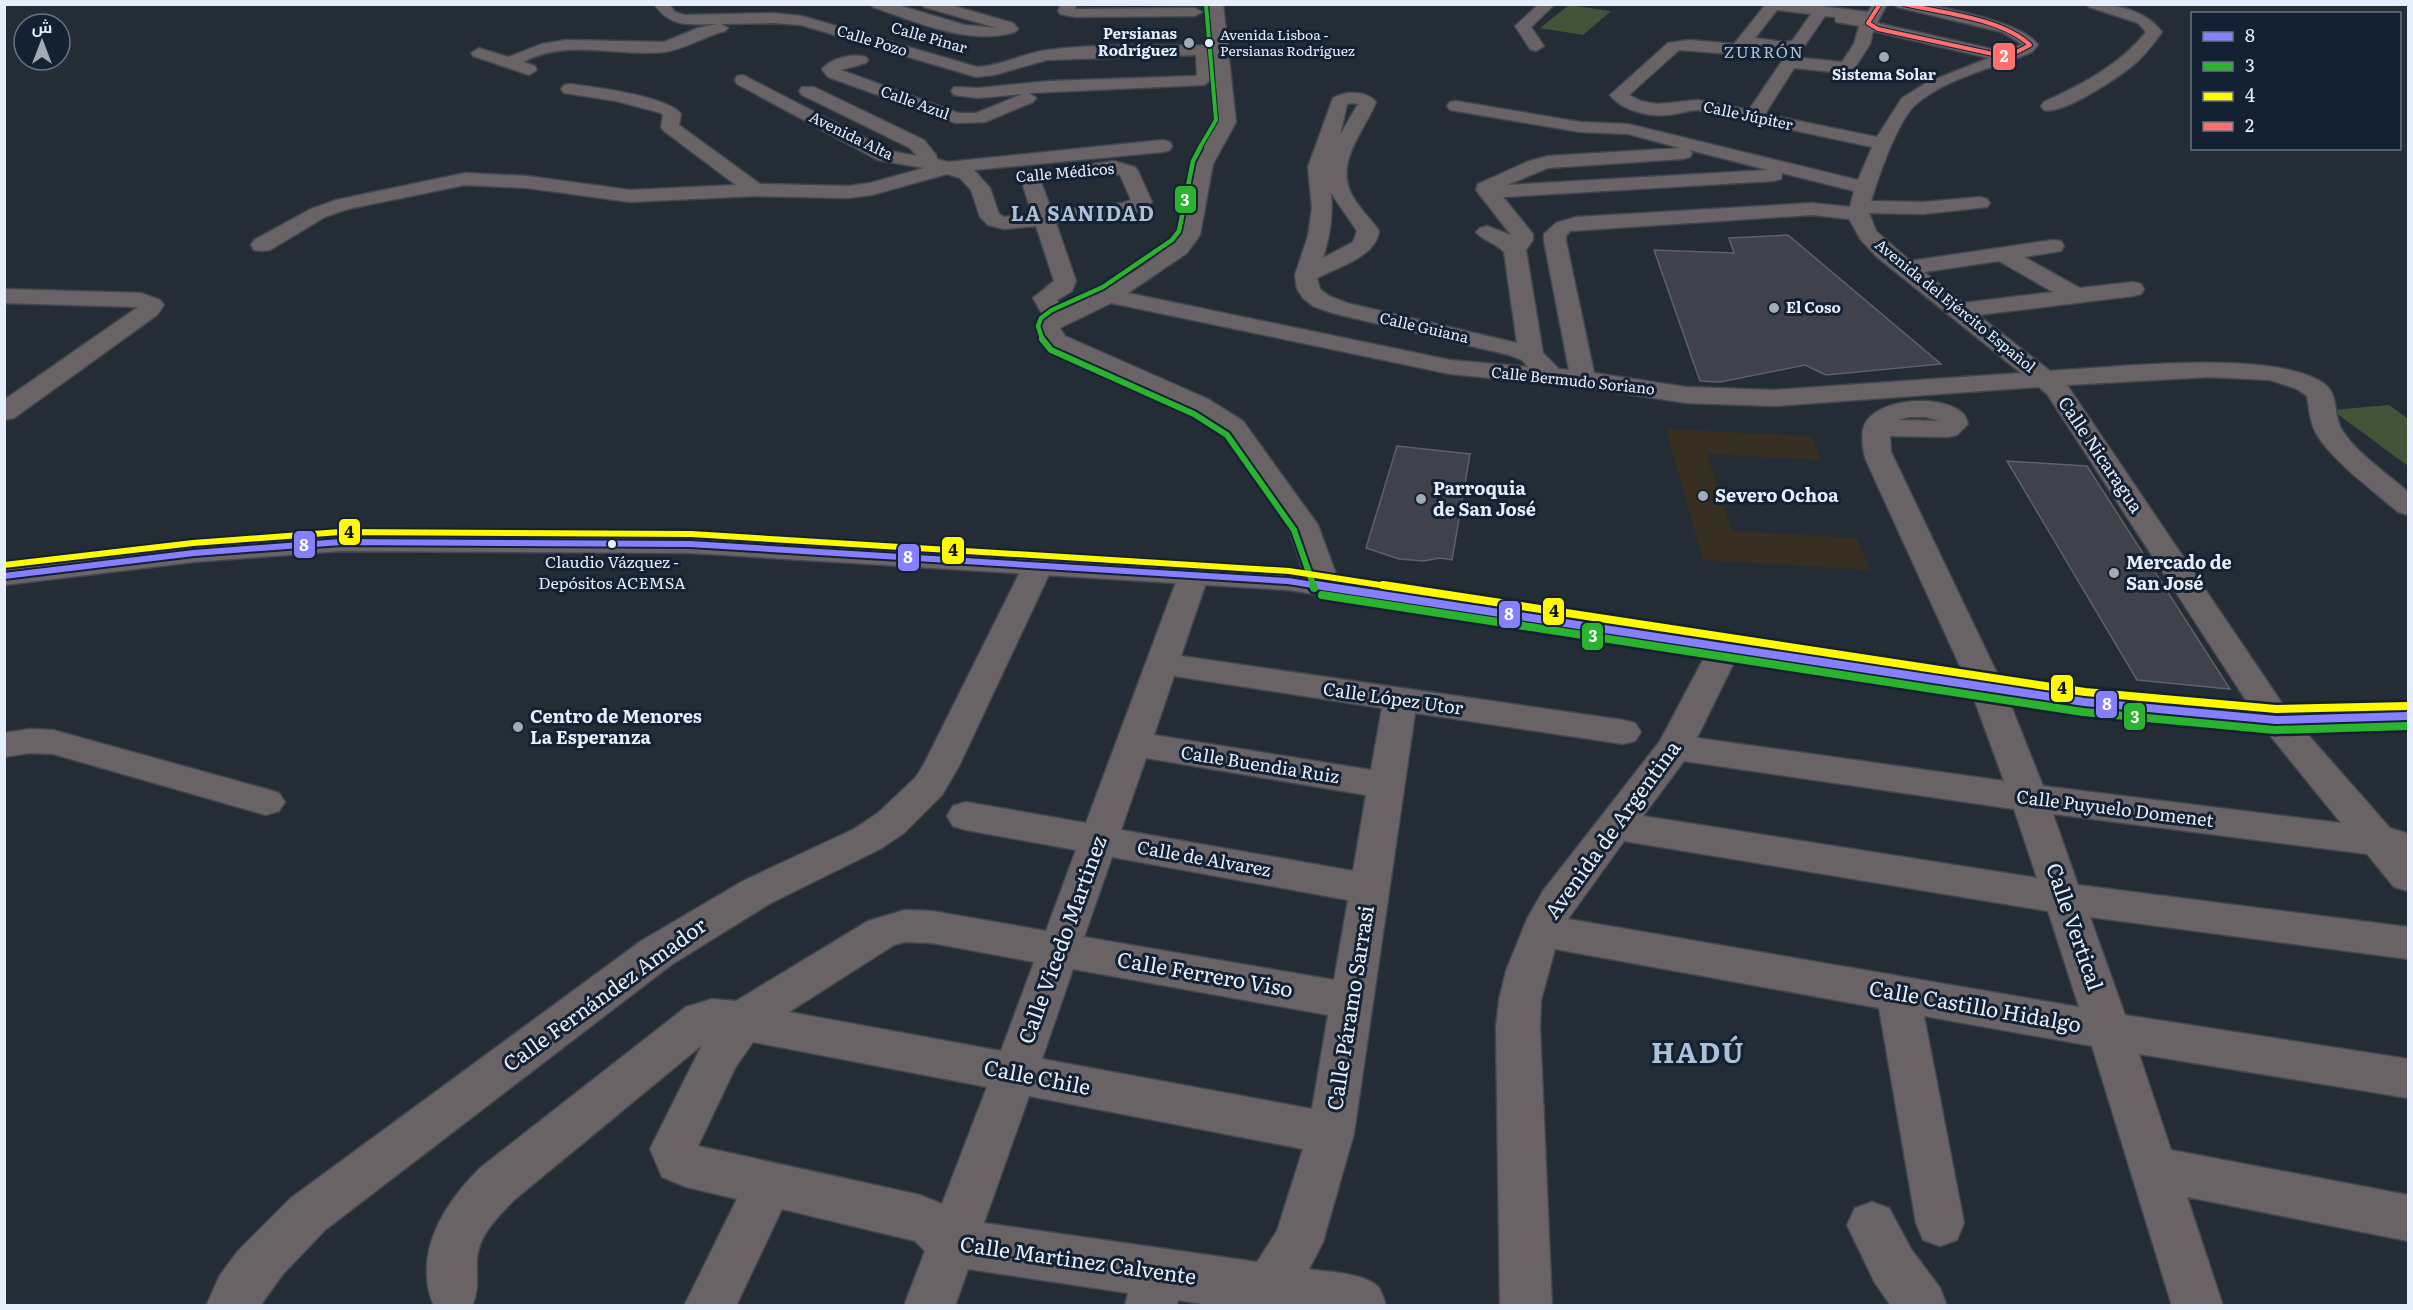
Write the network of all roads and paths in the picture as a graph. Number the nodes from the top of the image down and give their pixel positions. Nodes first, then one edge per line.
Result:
1 (662, 4) edge
2 (929, 4) edge
3 (1548, 4) edge
4 (1902, 4) edge
5 (883, 6) edge
6 (2103, 11) edge
7 (1819, 13) junction
8 (1077, 14) edge
9 (1198, 15) edge
10 (1873, 15) edge
11 (804, 23) junction
12 (736, 34) dead end
13 (815, 40) dead end
14 (1744, 41) junction
15 (1536, 46) dead end
16 (1012, 48) dead end
17 (832, 51) dead end
18 (1213, 51) junction
19 (479, 53) dead end
20 (2007, 57) junction
21 (510, 63) junction
22 (1037, 69) dead end
23 (529, 70) dead end
24 (743, 80) dead end
25 (793, 83) dead end
26 (1050, 87) junction
27 (570, 88) dead end
28 (949, 88) dead end
29 (669, 90) dead end
30 (1456, 106) dead end
31 (2050, 106) dead end
32 (1754, 117) junction
33 (684, 137) junction
34 (1883, 144) junction
35 (1163, 146) dead end
36 (1719, 151) junction
37 (927, 163) junction
38 (950, 167) junction
39 (1809, 173) junction
40 (1030, 176) junction
41 (975, 181) junction
42 (755, 190) junction
43 (1486, 190) junction
44 (1980, 202) dead end
45 (1862, 203) junction
46 (1044, 218) junction
47 (1487, 232) dead end
48 (1384, 239) dead end
49 (262, 245) dead end
50 (2053, 246) dead end
51 (1515, 250) junction
52 (2003, 254) junction
53 (1329, 263) junction
54 (1906, 268) junction
55 (1306, 275) junction
56 (2133, 289) dead end
57 (4, 296) edge
58 (1108, 296) junction
59 (2077, 296) junction
60 (1959, 310) junction
61 (1057, 319) junction
62 (1531, 355) junction
63 (1551, 376) junction
64 (1583, 379) junction
65 (2045, 379) junction
66 (4, 412) edge
67 (1876, 428) dead end
68 (2409, 506) edge
69 (1038, 566) junction
70 (1194, 574) junction
71 (4, 576) edge
72 (1324, 585) junction
73 (1725, 648) junction
74 (1163, 664) junction
75 (1987, 688) junction
76 (1400, 700) junction
77 (2409, 716) edge
78 (2276, 720) junction
79 (1623, 732) dead end
80 (1133, 744) junction
81 (4, 745) edge
82 (1675, 747) junction
83 (1386, 785) junction
84 (2029, 798) junction
85 (266, 802) dead end
86 (966, 816) dead end
87 (1615, 826) junction
88 (1099, 840) junction
89 (2394, 843) edge
90 (2409, 876) edge
91 (1370, 889) junction
92 (2063, 898) junction
93 (1541, 930) junction
94 (2409, 943) edge
95 (1059, 950) junction
96 (1898, 993) junction
97 (1351, 1001) junction
98 (743, 1022) junction
99 (2109, 1031) junction
100 (1015, 1073) junction
101 (2409, 1078) edge
102 (1331, 1133) junction
103 (2155, 1169) junction
104 (770, 1184) junction
105 (2409, 1218) edge
106 (1940, 1223) dead end
107 (1872, 1225) dead end
108 (950, 1242) junction
109 (1154, 1289) edge
110 (453, 1290) dead end
111 (1268, 1297) edge
112 (231, 1305) edge
113 (709, 1305) edge
114 (928, 1305) edge
115 (1361, 1305) edge
116 (1526, 1305) edge
117 (1922, 1305) edge
118 (2198, 1305) edge

1 - 11 street, Calle Pozo
2 - 5 street
3 - 15 street
4 - 20 street
6 - 31 street
7 - 10 street
7 - 14 street
7 - 14 street
8 - 9 street
9 - 18 street
10 - 20 street
10 - 32 street
11 - 12 street
11 - 13 street
11 - 18 street, Calle Pozo
11 - 21 street
14 - 32 street, Calle Júpiter
16 - 18 street
17 - 26 street, Calle Azul
18 - 22 street
18 - 26 street
18 - 58 street
19 - 21 street
20 - 34 street
21 - 23 street
24 - 37 street, Avenida Alta
25 - 37 street
26 - 28 street, Calle Azul
27 - 33 street
29 - 33 street
30 - 36 street
32 - 34 street, Calle Júpiter
33 - 42 street
34 - 45 street
35 - 38 street
36 - 39 street
36 - 43 street
37 - 38 street, Avenida Alta
38 - 41 street, Avenida Alta
38 - 42 street
39 - 43 street
39 - 45 street
40 - 41 street, Calle Médicos
40 - 46 street
40 - 46 street, Calle Médicos
41 - 46 street
42 - 49 street
43 - 51 street
44 - 45 street
45 - 54 street, Avenida del Ejército Español
45 - 64 street
46 - 61 street
47 - 51 street
48 - 53 street
50 - 52 street
51 - 62 street
52 - 54 street
52 - 59 street
53 - 55 street
53 - 55 street
54 - 60 street, Avenida del Ejército Español
55 - 62 street, Calle Guiana
56 - 59 street
57 - 66 street
58 - 61 street
58 - 63 street, Calle Bermudo Soriano
59 - 60 street
60 - 65 street, Avenida del Ejército Español
61 - 72 street
62 - 63 street, Calle Guiana
63 - 64 street, Calle Bermudo Soriano
64 - 65 street, Calle Bermudo Soriano
65 - 68 street, Calle Nicaragua
65 - 78 street, Calle Nicaragua
67 - 75 street, Calle Vertical
69 - 70 main road
69 - 71 main road
69 - 112 street, Calle Fernández Amador
70 - 72 main road
70 - 74 street, Calle Vicedo Martinez
72 - 73 main road
73 - 75 main road
73 - 82 street, Avenida de Argentina
74 - 76 street, Calle López Utor
74 - 80 street, Calle Vicedo Martinez
75 - 78 main road
75 - 84 street, Calle Vertical
76 - 79 street, Calle López Utor
76 - 83 street, Calle Páramo Sarrasi
77 - 78 main road
78 - 89 street, Calle Nicaragua
80 - 83 street, Calle Buendia Ruiz
80 - 88 street, Calle Vicedo Martinez
81 - 85 street
82 - 84 street, Calle Puyuelo Domenet
82 - 87 street, Avenida de Argentina
83 - 91 street, Calle Páramo Sarrasi
84 - 89 street, Calle Puyuelo Domenet
84 - 92 street, Calle Vertical
86 - 88 street, Calle de Alvarez
87 - 92 street
87 - 93 street, Avenida de Argentina
88 - 91 street, Calle de Alvarez
88 - 95 street, Calle Vicedo Martinez
89 - 90 street, Calle Nicaragua
91 - 97 street, Calle Páramo Sarrasi
92 - 94 street
92 - 99 street, Calle Vertical
93 - 96 street, Calle Castillo Hidalgo
93 - 116 street, Avenida de Argentina
95 - 97 street, Calle Ferrero Viso
95 - 98 street, Calle Ferrero Viso
95 - 100 street, Calle Vicedo Martinez
96 - 99 street, Calle Castillo Hidalgo
96 - 106 street
97 - 102 street, Calle Páramo Sarrasi
98 - 100 street, Calle Chile
98 - 104 street, Calle Martinez Calvente
98 - 110 street, Calle Chile
99 - 101 street, Calle Castillo Hidalgo
99 - 103 street, Calle Vertical
100 - 102 street, Calle Chile
100 - 108 street, Calle Vicedo Martinez
102 - 111 street, Calle Páramo Sarrasi
103 - 105 street
103 - 118 street, Calle Vertical
104 - 108 street, Calle Martinez Calvente
104 - 113 street
107 - 117 street
108 - 109 street, Calle Martinez Calvente
108 - 114 street, Calle Vicedo Martinez
109 - 111 street, Calle Martinez Calvente
111 - 115 street, Calle Martinez Calvente

